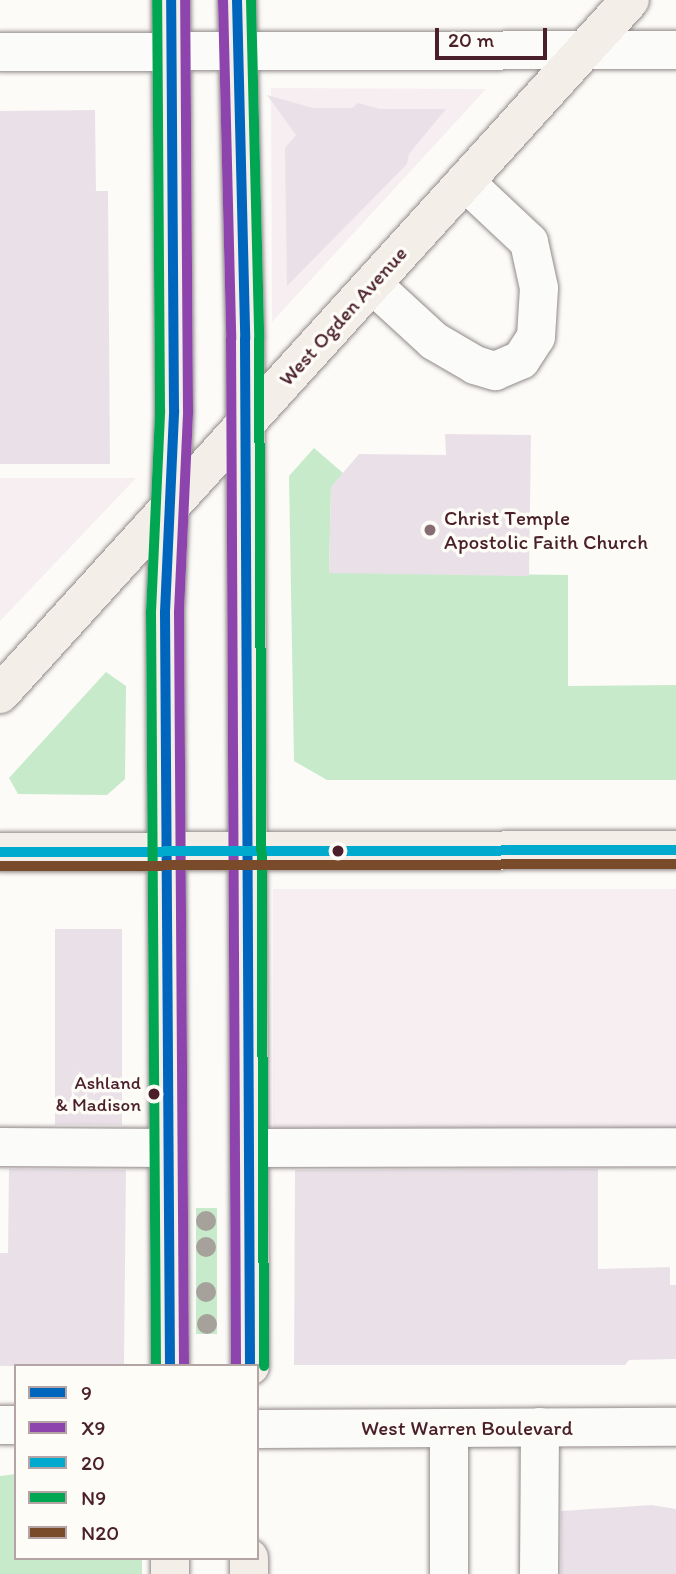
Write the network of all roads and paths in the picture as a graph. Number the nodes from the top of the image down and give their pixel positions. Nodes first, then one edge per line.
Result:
1 (171, 0) edge
2 (237, 0) edge
3 (630, 0) edge
4 (584, 50) junction
5 (676, 50) edge
6 (0, 52) edge
7 (170, 52) junction
8 (240, 52) junction
9 (466, 182) junction
10 (372, 284) junction
11 (243, 426) junction
12 (172, 499) junction
13 (0, 694) edge
14 (676, 850) edge
15 (167, 851) junction
16 (0, 852) edge
17 (246, 852) junction
18 (0, 1147) edge
19 (676, 1147) edge
20 (169, 1148) junction
21 (250, 1148) junction
22 (170, 1364) edge
23 (250, 1364) edge
24 (540, 1427) junction
25 (676, 1427) edge
26 (449, 1428) junction
27 (259, 1429) edge
28 (449, 1574) edge
29 (539, 1574) edge

1 - 7 main road
2 - 8 main road
3 - 4 main road, West Ogden Avenue
4 - 5 street
4 - 8 street
4 - 9 main road, West Ogden Avenue
6 - 7 street
7 - 8 street
7 - 12 main road
8 - 11 main road
9 - 10 main road, West Ogden Avenue
9 - 10 street
10 - 11 main road, West Ogden Avenue
11 - 12 main road, West Ogden Avenue
11 - 17 main road
12 - 13 main road, West Ogden Avenue
12 - 15 main road
14 - 17 main road
15 - 16 main road
15 - 17 main road
15 - 20 main road
17 - 21 main road
18 - 20 street
19 - 21 street
20 - 22 main road
21 - 23 main road
24 - 25 street, West Warren Boulevard
24 - 26 street, West Warren Boulevard
24 - 29 street
26 - 27 street, West Warren Boulevard
26 - 28 street

